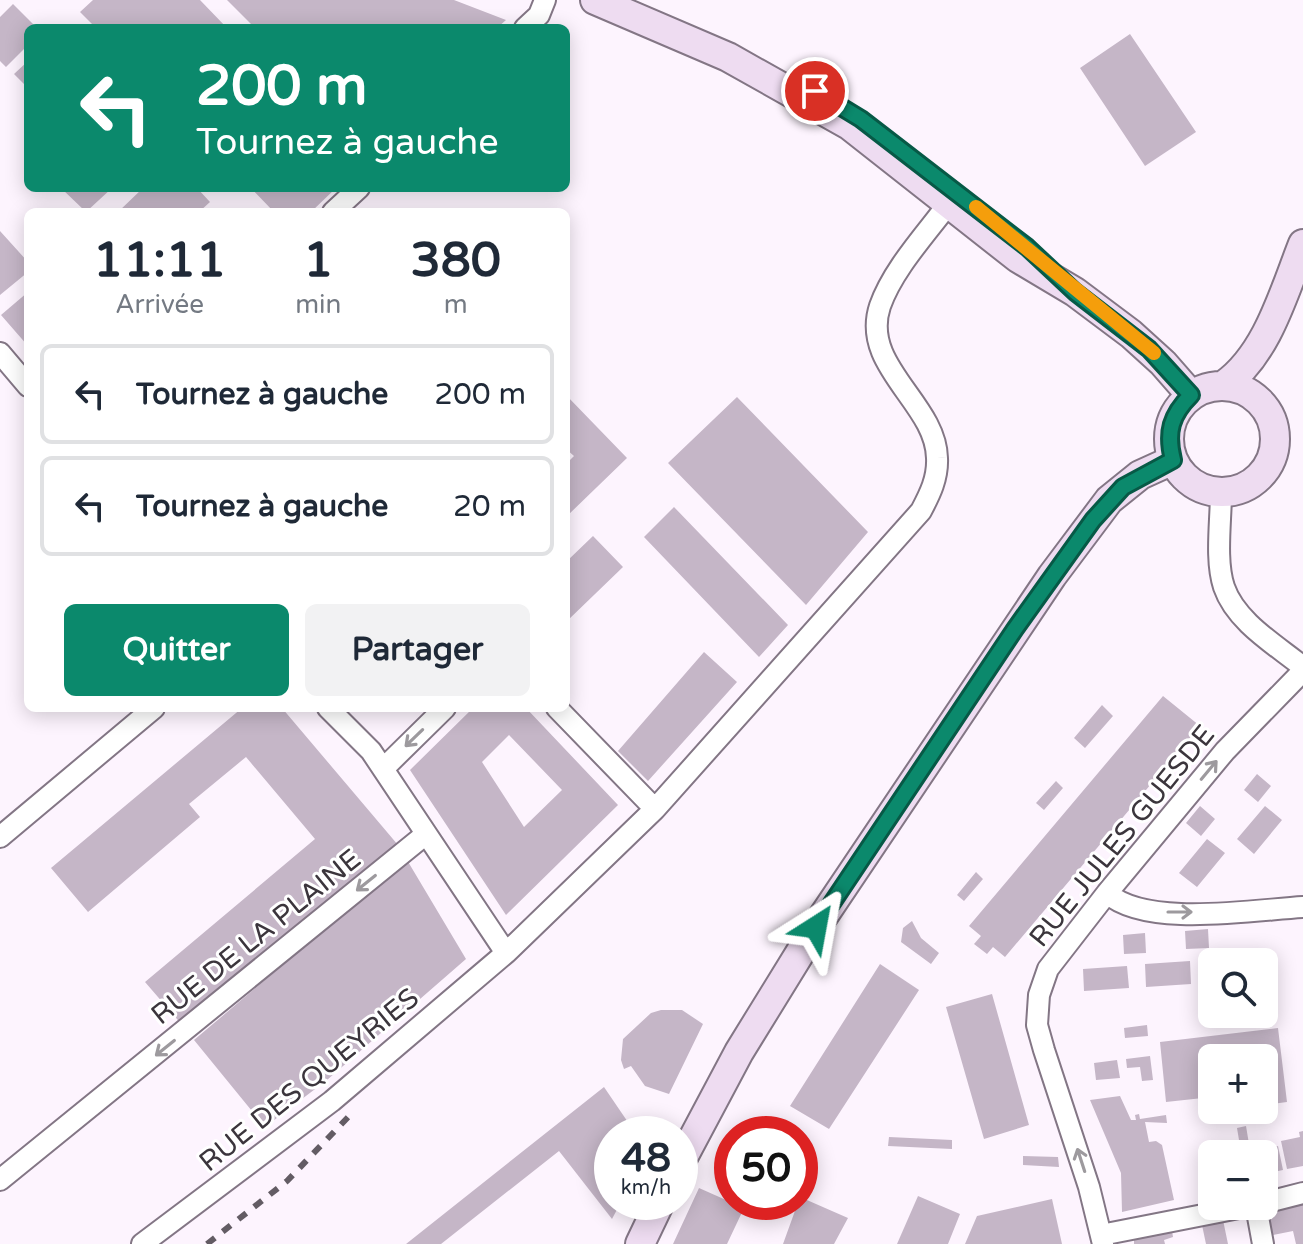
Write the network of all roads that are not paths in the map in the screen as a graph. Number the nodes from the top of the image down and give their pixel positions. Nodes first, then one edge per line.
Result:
1 (545, 0) edge
2 (595, 0) edge
3 (621, 0) edge
4 (529, 24) edge
5 (355, 192) edge
6 (949, 203) junction
7 (337, 208) edge
8 (1303, 244) edge
9 (1303, 290) edge
10 (1075, 292) junction
11 (0, 353) edge
12 (24, 381) edge
13 (1224, 385) junction
14 (1191, 395) junction
15 (1267, 409) junction
16 (1173, 460) junction
17 (1221, 492) junction
18 (1303, 669) edge
19 (149, 712) edge
20 (332, 712) edge
21 (441, 712) edge
22 (561, 712) edge
23 (383, 769) junction
24 (655, 809) junction
25 (426, 834) junction
26 (0, 837) edge
27 (1107, 893) junction
28 (1303, 907) edge
29 (506, 953) junction
30 (698, 1129) edge
31 (0, 1180) edge
32 (1303, 1193) edge
33 (1278, 1199) edge
34 (1198, 1218) edge
35 (651, 1220) edge
36 (1259, 1220) edge
37 (1102, 1240) edge
38 (142, 1244) edge
39 (640, 1244) edge
40 (1263, 1244) edge

1 - 4 street
2 - 6 main road
3 - 10 main road
5 - 7 street
6 - 10 main road
6 - 24 street, RUE DES QUEYRIES
8 - 13 main road
9 - 15 main road
10 - 14 main road
11 - 12 street
13 - 14 main road
13 - 15 main road
14 - 16 main road
15 - 17 main road
16 - 17 main road
16 - 30 main road
17 - 18 street, RUE JULES GUESDE
27 -> 18 street, RUE JULES GUESDE
19 - 26 street
20 - 23 street
21 -> 23 street
22 - 24 street
23 - 25 street
24 - 29 street, RUE DES QUEYRIES
25 - 29 street
25 -> 31 street, RUE DE LA PLAINE
27 -> 28 street
37 -> 27 street, RUE JULES GUESDE
29 - 38 street, RUE DES QUEYRIES
32 - 33 street
34 - 37 street
35 - 39 main road
36 - 40 street

